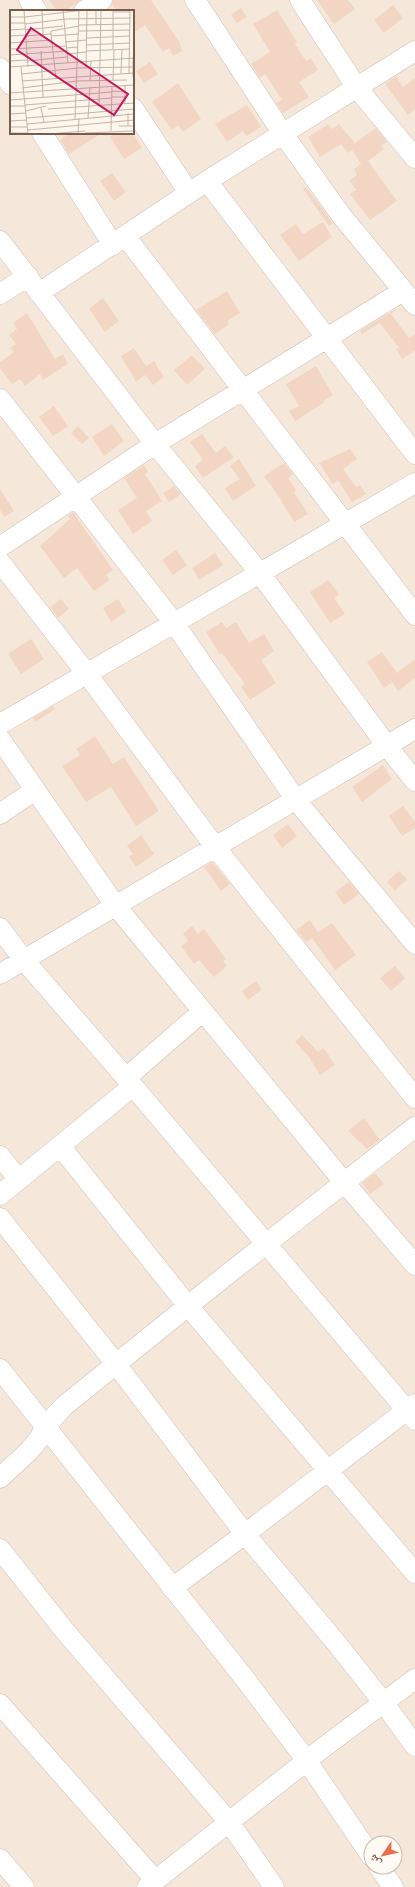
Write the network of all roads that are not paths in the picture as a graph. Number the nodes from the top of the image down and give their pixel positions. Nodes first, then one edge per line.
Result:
1 (29, 0) edge
2 (102, 0) edge
3 (194, 0) edge
4 (300, 0) edge
5 (36, 10) edge
6 (86, 10) edge
7 (415, 51) edge
8 (10, 59) edge
9 (0, 66) edge
10 (10, 83) edge
11 (357, 88) junction
12 (134, 110) edge
13 (43, 134) edge
14 (283, 134) junction
15 (415, 158) edge
16 (207, 181) junction
17 (189, 193) junction
18 (0, 241) edge
19 (119, 241) junction
20 (28, 276) junction
21 (39, 293) junction
22 (0, 294) edge
23 (409, 298) edge
24 (326, 338) junction
25 (244, 389) junction
26 (0, 399) edge
27 (155, 444) junction
28 (415, 454) edge
29 (415, 483) edge
30 (75, 496) junction
31 (346, 524) junction
32 (0, 547) edge
33 (0, 562) edge
34 (259, 572) junction
35 (415, 615) edge
36 (174, 622) junction
37 (87, 674) junction
38 (0, 724) edge
39 (415, 729) edge
40 (0, 739) edge
41 (387, 746) junction
42 (415, 781) edge
43 (35, 790) junction
44 (296, 800) junction
45 (0, 814) edge
46 (216, 848) junction
47 (115, 905) junction
48 (0, 928) edge
49 (415, 944) edge
50 (24, 959) junction
51 (0, 974) edge
52 (203, 1011) junction
53 (130, 1082) junction
54 (415, 1098) edge
55 (415, 1127) edge
56 (60, 1146) junction
57 (0, 1156) edge
58 (18, 1179) junction
59 (344, 1182) junction
60 (0, 1195) edge
61 (0, 1218) edge
62 (266, 1244) junction
63 (415, 1265) edge
64 (188, 1306) junction
65 (116, 1364) junction
66 (0, 1368) edge
67 (412, 1412) edge
68 (45, 1427) junction
69 (327, 1469) junction
70 (0, 1478) edge
71 (245, 1534) junction
72 (0, 1549) edge
73 (415, 1573) edge
74 (172, 1588) junction
75 (415, 1679) edge
76 (383, 1702) junction
77 (0, 1704) edge
78 (415, 1746) edge
79 (307, 1761) junction
80 (229, 1822) junction
81 (363, 1844) edge
82 (0, 1859) edge
83 (385, 1875) edge
84 (151, 1884) edge
85 (24, 1887) edge
86 (274, 1887) edge
87 (393, 1887) edge

1 - 5 street
2 - 6 street
3 - 14 street
4 - 11 street
7 - 11 street
8 - 9 street
9 - 10 street
11 - 14 street
11 - 15 street
12 - 17 street
13 - 19 street
14 - 16 street
14 - 23 street
16 - 17 street
16 - 24 street
17 - 19 street
18 - 20 street
19 - 21 street
19 - 25 street
20 - 21 street
20 - 22 street
21 - 27 street
23 - 24 street
24 - 25 street
24 - 28 street
25 - 27 street
25 - 31 street
26 - 30 street
27 - 30 street
27 - 34 street
29 - 31 street
30 - 32 street
30 - 36 street
31 - 34 street
31 - 35 street
33 - 37 street
34 - 36 street
34 - 41 street
36 - 37 street
36 - 44 street
37 - 38 street
37 - 46 street
39 - 41 street
40 - 43 street
41 - 42 street
41 - 44 street
43 - 45 street
43 - 47 street
44 - 46 street
44 - 49 street
46 - 47 street
46 - 54 street
47 - 50 street
47 - 52 street
48 - 50 street
50 - 51 street
50 - 53 street
52 - 53 street
52 - 59 street
53 - 56 street
53 - 62 street
55 - 59 street
56 - 58 street
56 - 64 street
57 - 58 street
58 - 60 street
59 - 62 street
59 - 63 street
61 - 65 street
62 - 64 street
62 - 67 street
64 - 65 street
64 - 69 street
65 - 68 street
65 - 71 street
66 - 68 street
67 - 69 street
68 - 70 street
68 - 74 street
69 - 71 street
69 - 73 street
71 - 74 street
71 - 76 street
72 - 80 street
74 - 79 street
75 - 76 street
76 - 78 street
76 - 79 street
77 - 84 street
79 - 80 street
79 - 81 street
80 - 84 street
80 - 86 street
82 - 85 street
83 - 87 street

